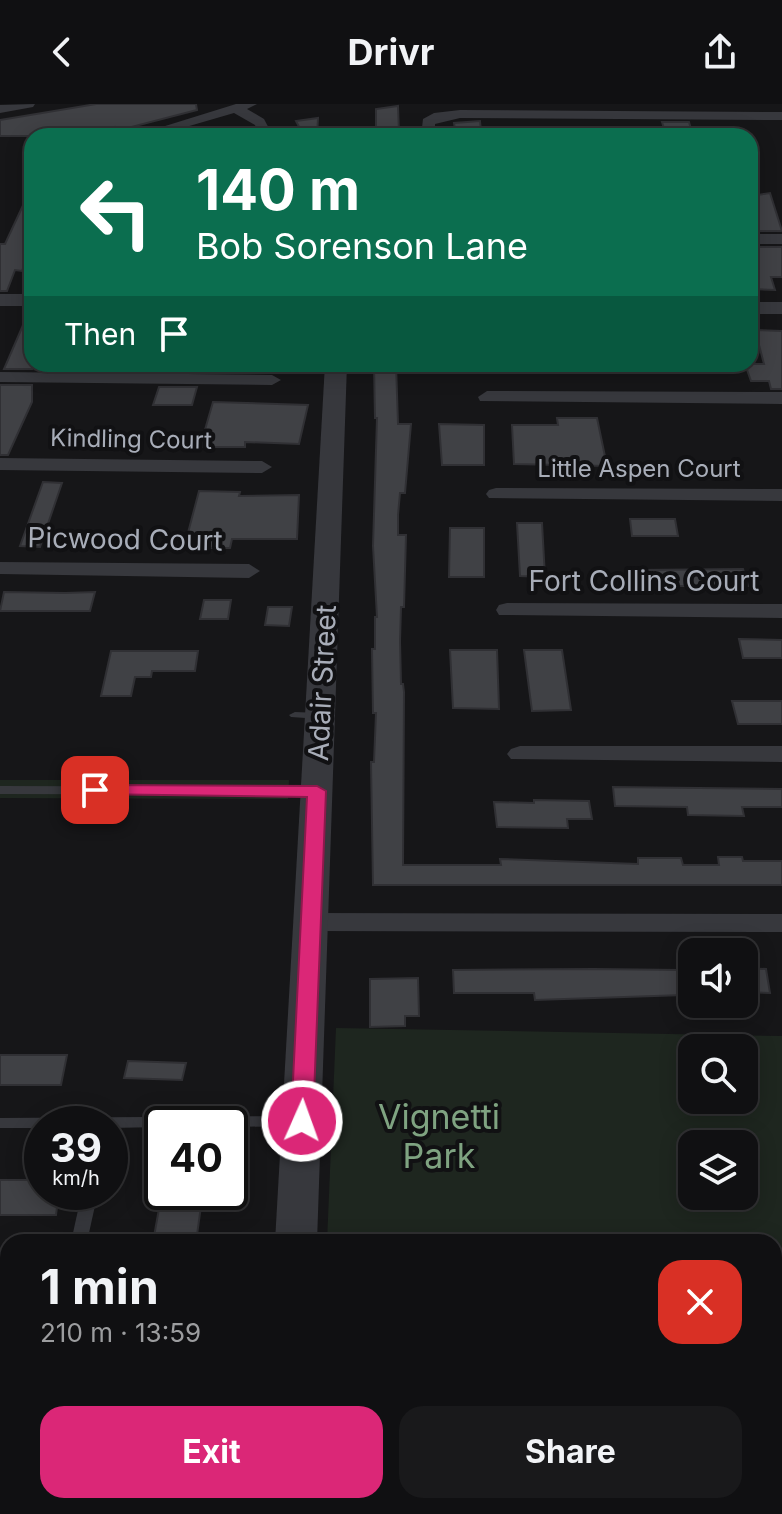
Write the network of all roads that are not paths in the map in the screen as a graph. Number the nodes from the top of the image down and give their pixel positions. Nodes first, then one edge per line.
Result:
1 (28, 104) edge
2 (243, 107) edge
3 (0, 109) edge
4 (714, 115) junction
5 (782, 116) edge
6 (168, 128) edge
7 (264, 128) edge
8 (429, 128) edge
9 (719, 128) edge
10 (758, 239) edge
11 (782, 239) edge
12 (0, 300) edge
13 (24, 300) edge
14 (758, 308) edge
15 (782, 308) edge
16 (335, 372) edge
17 (0, 377) edge
18 (272, 380) dead end
19 (487, 397) dead end
20 (782, 398) edge
21 (0, 464) edge
22 (262, 467) dead end
23 (496, 494) dead end
24 (782, 495) edge
25 (0, 568) edge
26 (249, 571) dead end
27 (507, 610) dead end
28 (782, 611) edge
29 (520, 754) dead end
30 (782, 754) edge
31 (0, 790) edge
32 (317, 791) junction
33 (310, 922) junction
34 (782, 923) edge
35 (302, 1121) junction
36 (0, 1123) edge
37 (24, 1123) edge
38 (128, 1123) edge
39 (86, 1210) edge
40 (81, 1234) edge
41 (296, 1234) edge

1 - 3 street
2 - 6 street
2 - 7 street
4 - 5 street
4 - 8 street
4 - 9 street
10 - 11 street
12 - 13 street
14 - 15 street
16 - 32 street, Adair Street
17 - 18 street
19 - 20 street
21 - 22 street, Kindling Court
23 - 24 street, Little Aspen Court
25 - 26 street, Picwood Court
27 - 28 street, Fort Collins Court
29 - 30 street
31 - 32 lane
32 - 33 street, Adair Street
33 - 34 street
33 - 35 street, Adair Street
35 - 38 lane
35 - 41 street, Adair Street
36 - 37 lane
39 - 40 lane

